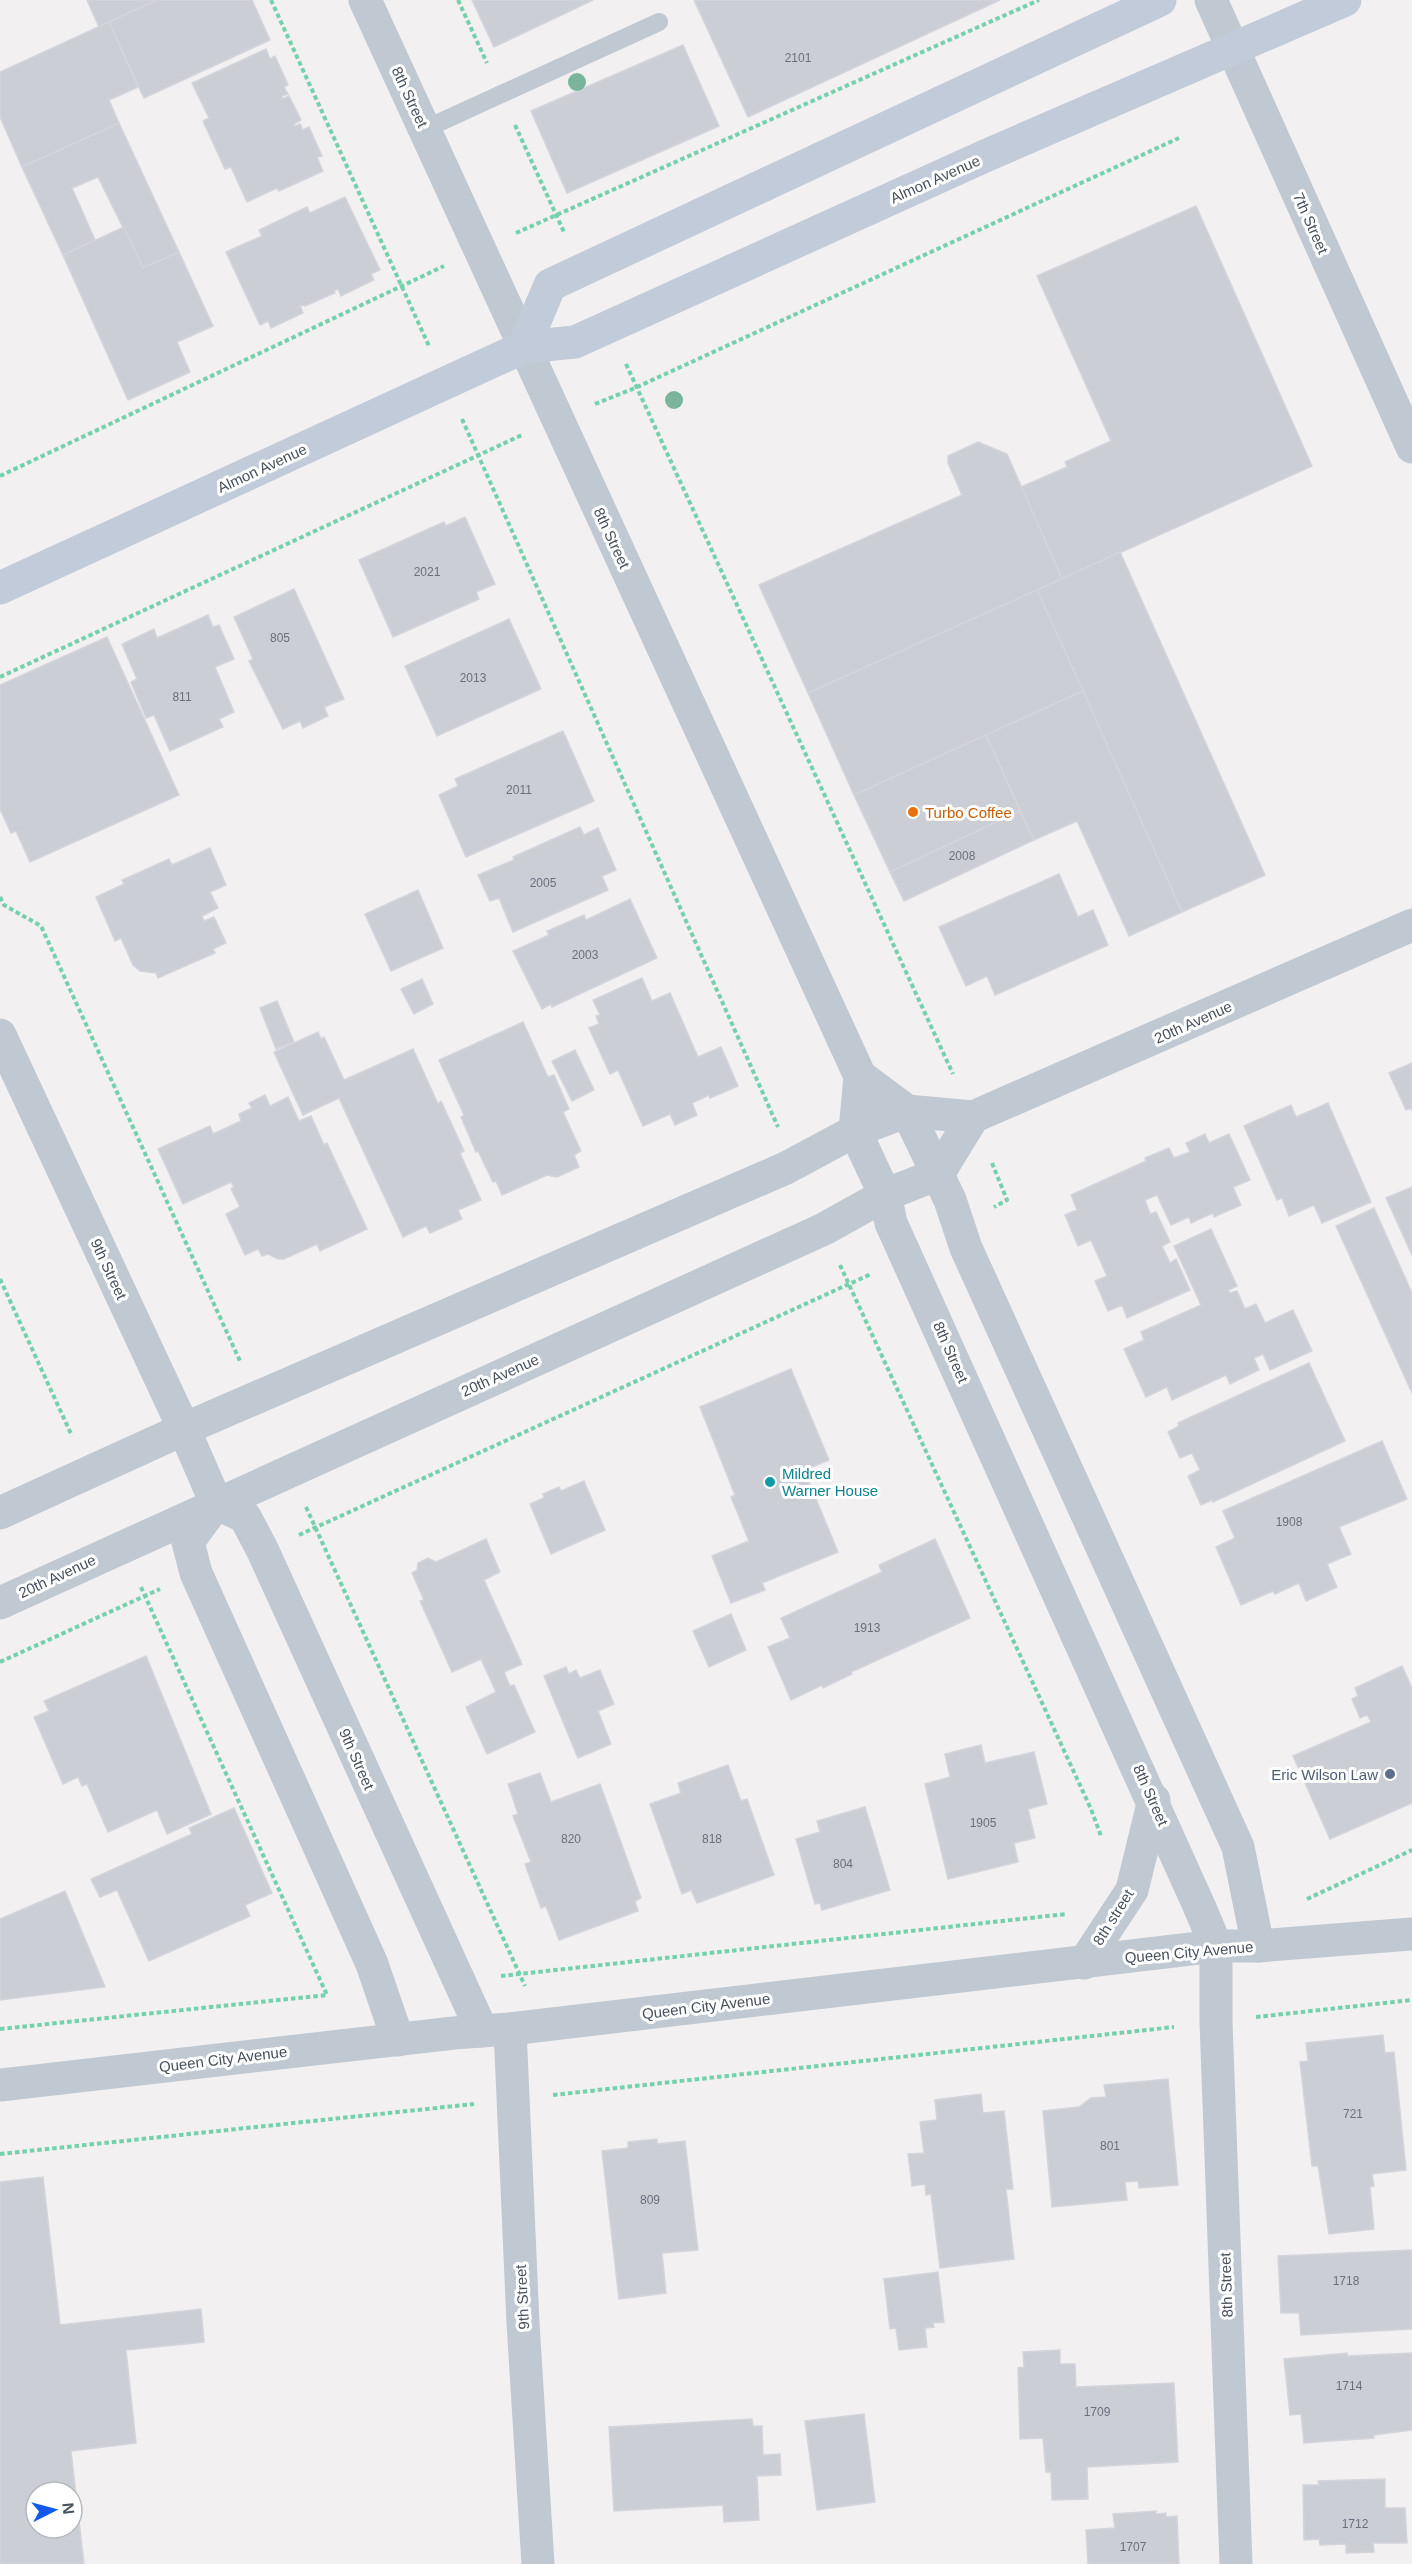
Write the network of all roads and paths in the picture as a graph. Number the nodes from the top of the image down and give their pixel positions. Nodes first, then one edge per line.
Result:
1 (271, 0) edge
2 (365, 0) edge
3 (458, 0) edge
4 (1160, 0) edge
5 (1211, 0) edge
6 (1345, 0) edge
7 (658, 22) dead end
8 (1232, 49) junction
9 (501, 95) junction
10 (425, 129) junction
11 (582, 270) junction
12 (609, 327) junction
13 (524, 347) junction
14 (445, 383) junction
15 (1412, 447) edge
16 (0, 588) edge
17 (1412, 925) edge
18 (0, 1035) edge
19 (860, 1076) junction
20 (907, 1111) junction
21 (973, 1117) junction
22 (855, 1131) junction
23 (795, 1163) junction
24 (938, 1174) junction
25 (885, 1195) junction
26 (958, 1226) junction
27 (824, 1229) junction
28 (907, 1256) junction
29 (0, 1279) edge
30 (849, 1285) junction
31 (184, 1429) junction
32 (89, 1473) junction
33 (216, 1503) junction
34 (0, 1513) edge
35 (297, 1536) dead end
36 (122, 1546) junction
37 (166, 1586) dead end
38 (145, 1596) junction
39 (0, 1603) edge
40 (0, 1662) edge
41 (1154, 1800) junction
42 (1103, 1845) dead end
43 (1412, 1850) edge
44 (1305, 1900) dead end
45 (1075, 1913) dead end
46 (1412, 1934) edge
47 (1216, 1946) junction
48 (1258, 1946) junction
49 (1084, 1963) junction
50 (492, 1977) dead end
51 (1412, 2000) edge
52 (1216, 2022) junction
53 (0, 2029) edge
54 (496, 2030) junction
55 (398, 2040) junction
56 (0, 2085) edge
57 (513, 2099) junction
58 (0, 2154) edge
59 (538, 2564) edge
60 (1236, 2564) edge

1 - 14 path
2 - 10 street, 8th Street
3 - 9 path
4 - 11 main road
5 - 8 street, 7th Street
6 - 8 main road, Almon Avenue
7 - 9 lane
8 - 12 main road, Almon Avenue
8 - 15 street, 7th Street
9 - 10 lane
9 - 11 path
10 - 13 street, 8th Street
11 - 13 main road
12 - 13 main road, Almon Avenue
12 - 21 path
13 - 14 main road, Almon Avenue
13 - 19 street, 8th Street
14 - 16 main road, Almon Avenue
14 - 23 path
17 - 21 street, 20th Avenue
18 - 31 street, 9th Street
19 - 20 street, 8th Street
19 - 22 street, 8th Street
20 - 21 street, 20th Avenue
20 - 22 street, 20th Avenue
20 - 24 street, 8th Street
21 - 24 street
21 - 26 path
22 - 23 street, 20th Avenue
22 - 25 street, 8th Street
23 - 31 street, 20th Avenue
24 - 25 street, 20th Avenue
24 - 26 street, 8th Street
25 - 27 street, 20th Avenue
25 - 28 street, 8th Street
26 - 48 street, 8th Street
27 - 30 path
27 - 33 street, 20th Avenue
28 - 30 path
28 - 41 street, 8th Street
29 - 32 path
30 - 35 path
30 - 42 path
31 - 32 street, 20th Avenue
31 - 33 street, 9th Street
32 - 34 street, 20th Avenue
33 - 36 street, 20th Avenue
33 - 54 street, 9th Street
33 - 55 street
36 - 38 path
36 - 39 street, 20th Avenue
37 - 38 path
38 - 40 path
38 - 53 path
41 - 47 street, 8th Street
41 - 49 street, 8th street
43 - 44 path
45 - 50 path
46 - 48 street, Queen City Avenue
47 - 48 street, Queen City Avenue
47 - 49 street, Queen City Avenue
47 - 52 street, 8th Street
49 - 54 street, Queen City Avenue
51 - 52 path
52 - 57 path
52 - 60 street, 8th Street
54 - 55 street, Queen City Avenue
54 - 57 street, 9th Street
55 - 56 street, Queen City Avenue
57 - 58 path
57 - 59 street, 9th Street

